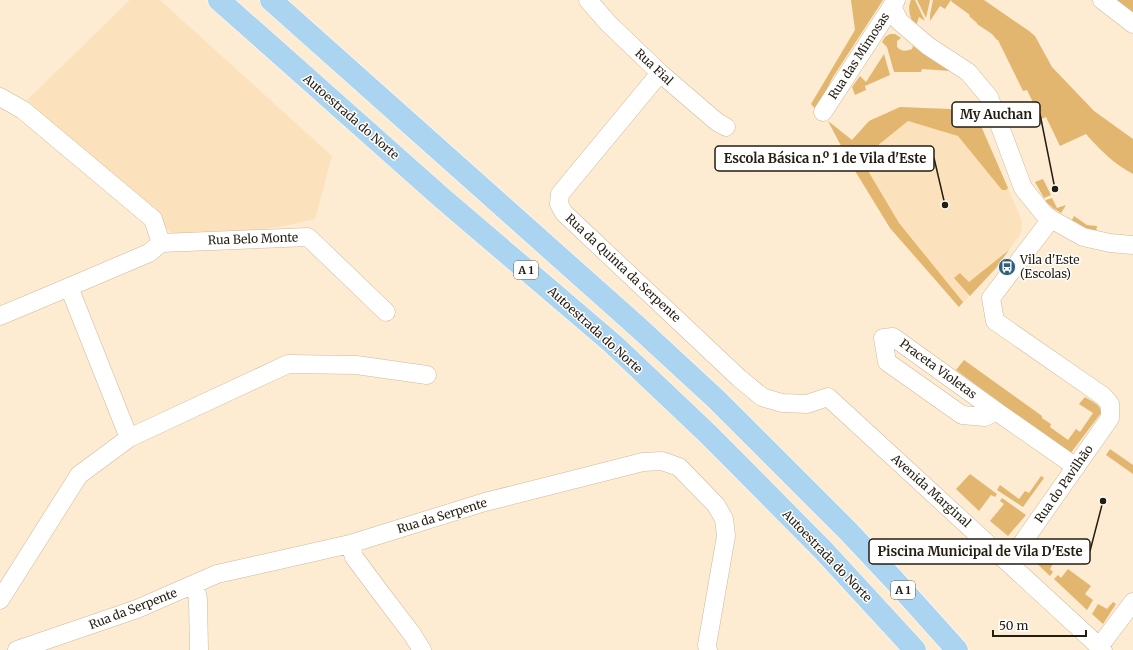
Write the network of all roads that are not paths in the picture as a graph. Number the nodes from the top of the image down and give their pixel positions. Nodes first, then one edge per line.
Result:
1 (219, 0) edge
2 (271, 0) edge
3 (588, 0) edge
4 (1102, 0) edge
5 (894, 3) edge
6 (1133, 24) edge
7 (660, 73) junction
8 (0, 97) edge
9 (823, 112) dead end
10 (726, 127) dead end
11 (1051, 219) junction
12 (161, 243) junction
13 (1133, 245) edge
14 (69, 288) junction
15 (386, 312) dead end
16 (0, 316) edge
17 (427, 375) dead end
18 (828, 397) joint
19 (996, 411) junction
20 (129, 438) junction
21 (1076, 467) junction
22 (350, 544) junction
23 (1009, 562) junction
24 (195, 584) junction
25 (0, 600) edge
26 (1133, 602) edge
27 (1101, 648) edge
28 (17, 650) edge
29 (198, 650) edge
30 (422, 650) edge
31 (708, 650) edge
32 (915, 650) edge
33 (957, 650) edge

1 - 32 highway, Autoestrada do Norte / A 1
2 - 33 highway, A 1
3 - 7 street, Rua Fial
4 - 6 street
5 - 9 street, Rua das Mimosas
5 - 11 street
7 - 10 street, Rua Fial
7 - 18 street, Rua da Quinta da Serpente
8 - 12 street
11 - 13 street
11 - 21 street, Rua do Pavilhão
12 - 14 street
12 - 15 street, Rua Belo Monte
14 - 16 street
14 - 20 street
17 - 20 street
18 - 23 street, Avenida Marginal
19 - 19 street, Praceta Violetas
19 - 21 street, Praceta Violetas
20 - 25 street
21 - 23 street, Rua do Pavilhão
22 - 24 street, Rua da Serpente
22 - 30 street
22 - 31 street, Rua da Serpente
23 - 27 street, Avenida Marginal
24 - 28 street, Rua da Serpente
24 - 29 street
26 - 27 street

